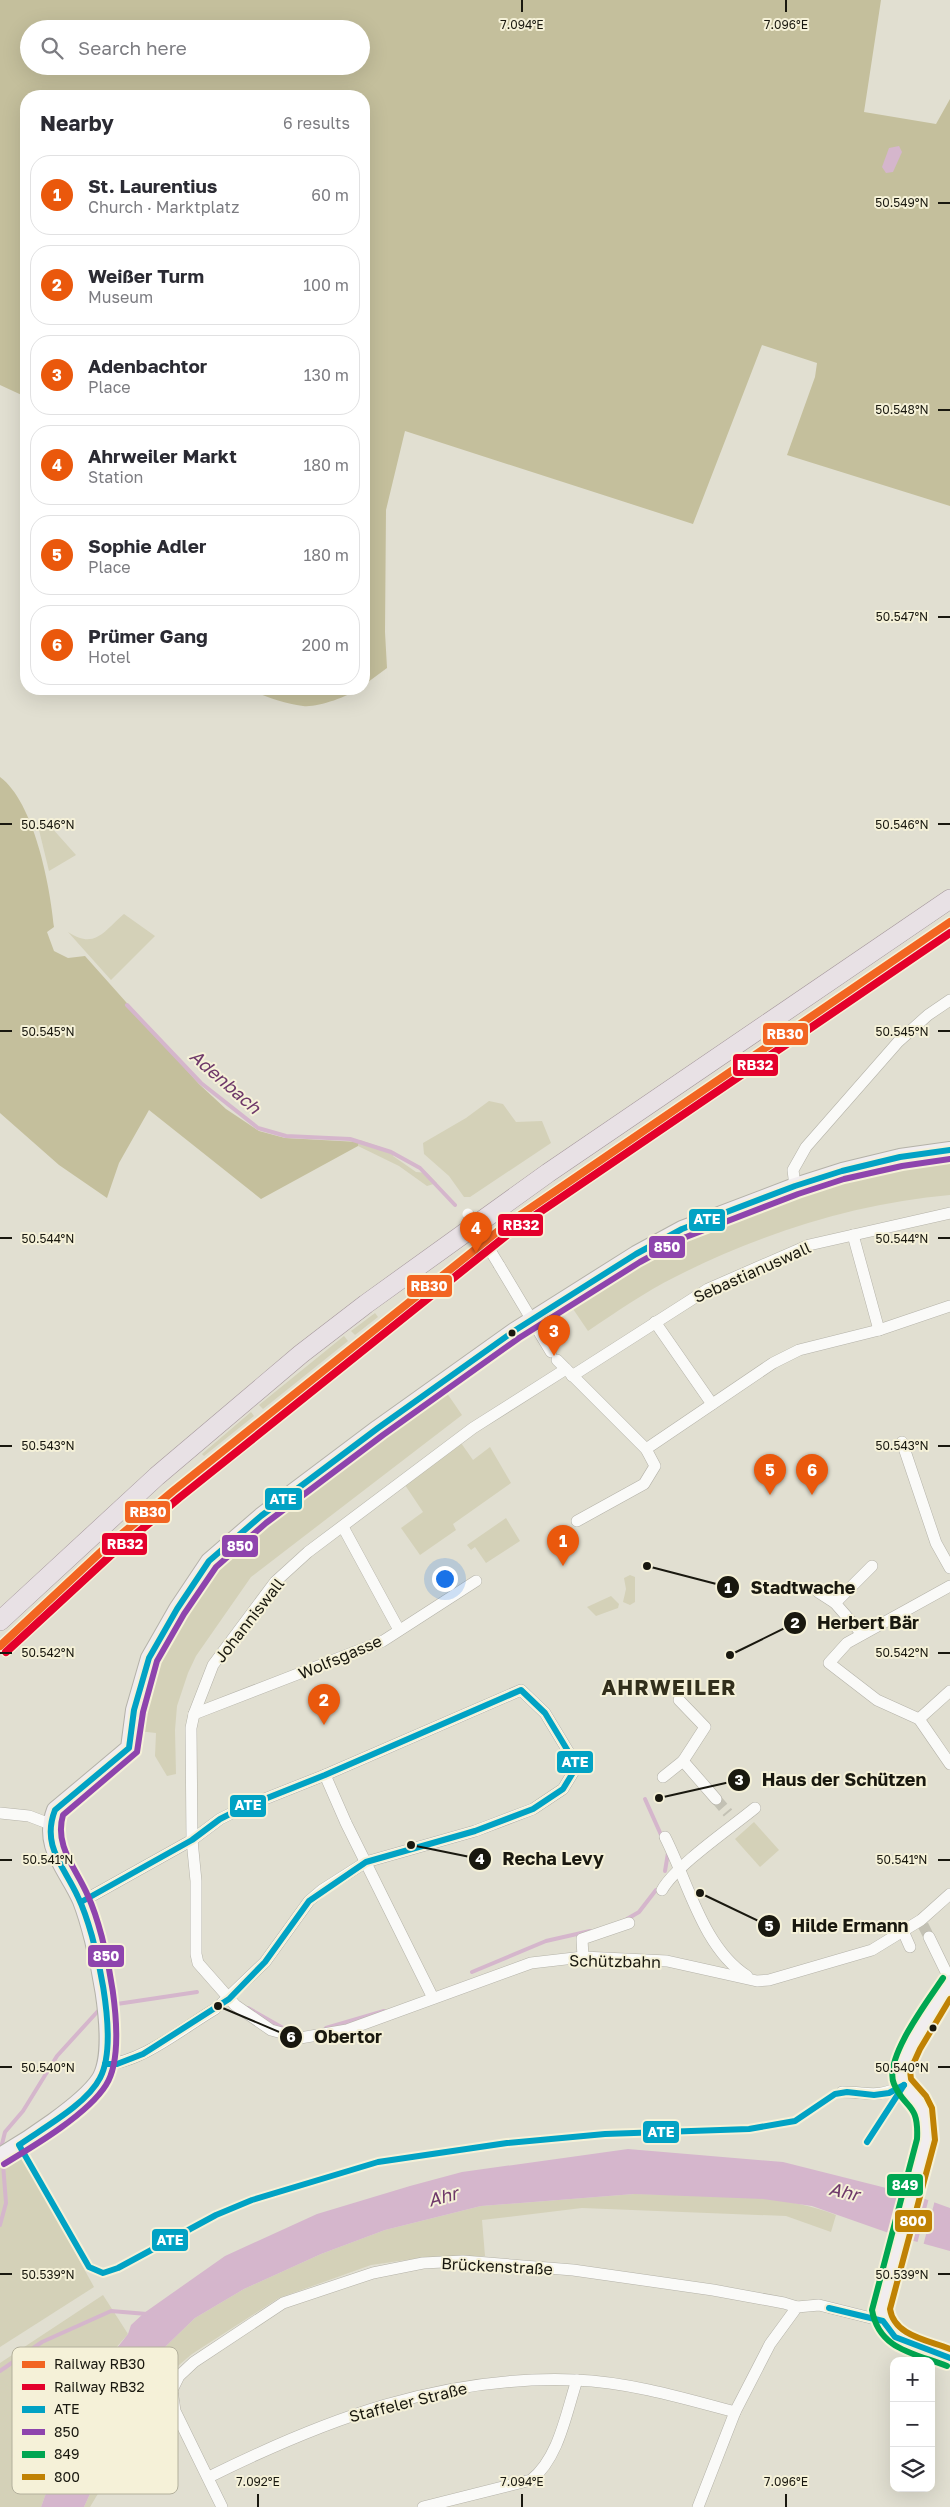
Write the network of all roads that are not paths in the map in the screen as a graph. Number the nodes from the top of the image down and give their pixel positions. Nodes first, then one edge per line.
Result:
1 (950, 899) edge
2 (950, 1000) edge
3 (950, 1150) edge
4 (795, 1186) junction
5 (466, 1211) dead end
6 (950, 1213) edge
7 (852, 1234) junction
8 (950, 1306) edge
9 (532, 1320) junction
10 (655, 1322) junction
11 (879, 1330) junction
12 (569, 1372) junction
13 (712, 1404) junction
14 (902, 1442) dead end
15 (646, 1448) junction
16 (577, 1522) dead end
17 (342, 1527) junction
18 (872, 1566) dead end
19 (950, 1568) edge
20 (476, 1581) dead end
21 (950, 1586) edge
22 (818, 1592) dead end
23 (835, 1603) junction
24 (0, 1621) edge
25 (399, 1630) junction
26 (862, 1634) junction
27 (950, 1691) edge
28 (679, 1700) dead end
29 (194, 1714) junction
30 (919, 1719) junction
31 (683, 1761) junction
32 (950, 1764) edge
33 (325, 1775) junction
34 (662, 1777) dead end
35 (716, 1799) tunnel mouth
36 (755, 1808) dead end
37 (0, 1813) edge
38 (728, 1813) tunnel mouth
39 (737, 1823) junction
40 (50, 1824) junction
41 (666, 1837) dead end
42 (192, 1840) junction
43 (366, 1862) junction
44 (681, 1869) junction
45 (662, 1890) dead end
46 (950, 1894) edge
47 (81, 1902) junction
48 (629, 1923) dead end
49 (903, 1931) junction
50 (929, 1937) tunnel mouth
51 (910, 1947) dead end
52 (584, 1957) junction
53 (749, 1977) junction
54 (950, 1982) edge
55 (433, 1998) junction
56 (221, 2004) junction
57 (105, 2064) junction
58 (904, 2085) junction
59 (842, 2092) dead end
60 (0, 2156) edge
61 (797, 2308) junction
62 (883, 2321) junction
63 (950, 2358) edge
64 (178, 2378) edge
65 (577, 2380) junction
66 (735, 2412) junction
67 (178, 2417) edge
68 (209, 2477) junction
69 (222, 2507) edge
70 (423, 2507) edge
71 (698, 2507) edge

1 - 24 main road
2 - 4 street
3 - 4 street
4 - 9 street
5 - 9 street, bridge
6 - 7 street, Sebastianuswall
7 - 10 street, Sebastianuswall
7 - 11 street
8 - 11 street
9 - 12 street
9 - 40 street
10 - 12 street, Sebastianuswall
10 - 13 street
11 - 13 street
12 - 15 street
12 - 17 street, Johanniswall
13 - 15 street
14 - 19 street
15 - 16 street
17 - 25 street
17 - 29 street, Johanniswall
18 - 23 street
20 - 25 street, Wolfsgasse
21 - 26 street
22 - 23 street
23 - 26 street
25 - 29 street, Wolfsgasse
26 - 30 street
27 - 30 street
28 - 31 street
29 - 42 street, Johanniswall
30 - 32 street
31 - 34 street
31 - 35 street
33 - 42 street
33 - 43 street
33 - 43 street
36 - 39 street
37 - 40 street
38 - 39 street
39 - 44 street
40 - 47 street
41 - 44 street
42 - 47 street
42 - 56 street, Johanniswall
43 - 55 street
43 - 56 street
44 - 45 street
44 - 53 street
46 - 49 street, Schützbahn
47 - 57 street
48 - 52 street
49 - 51 street
49 - 53 street, Schützbahn
50 - 54 street
52 - 53 street, Schützbahn
52 - 55 street, Schützbahn
54 - 58 street
55 - 56 street, Schützbahn
56 - 57 street
57 - 60 street
58 - 59 street
58 - 62 street
61 - 62 street
61 - 64 street, Brückenstraße
61 - 66 street
62 - 63 street
65 - 66 street, Staffeler Straße
65 - 68 street, Staffeler Straße
65 - 70 street
66 - 71 street
67 - 68 street, Brückenstraße
68 - 69 street

